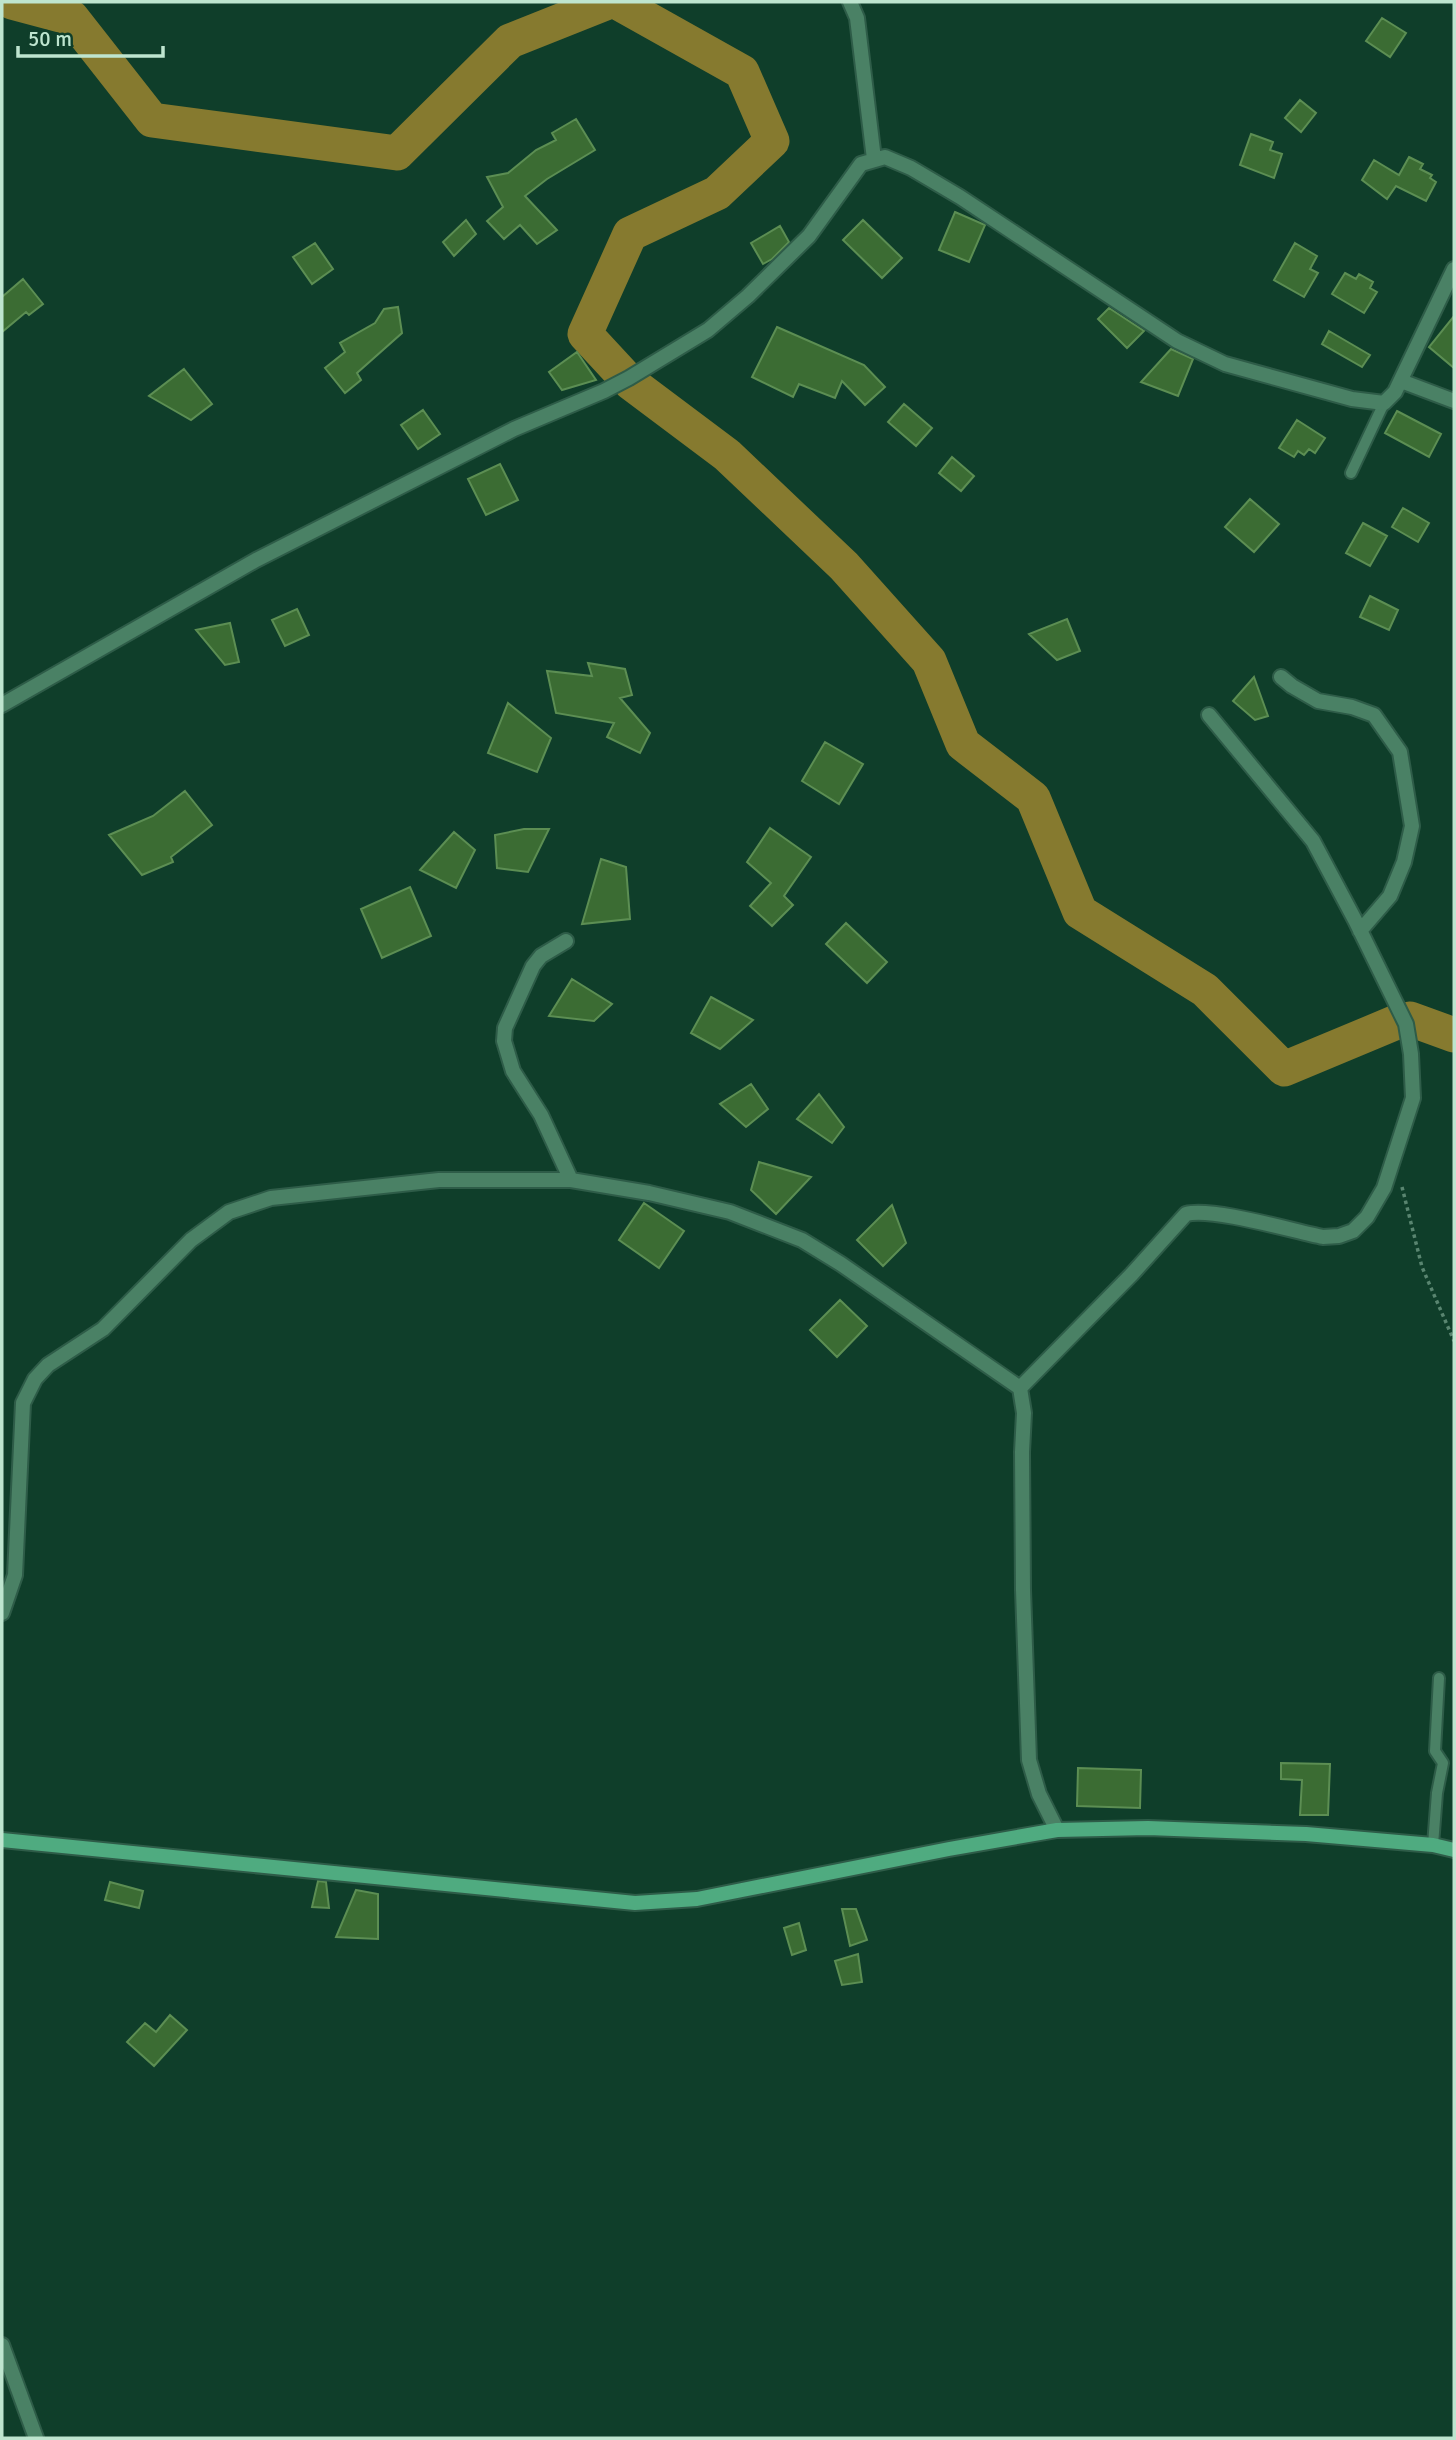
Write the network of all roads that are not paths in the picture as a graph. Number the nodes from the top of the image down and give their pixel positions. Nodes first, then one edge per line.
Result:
1 (850, 2) edge
2 (874, 159) junction
3 (1454, 269) edge
4 (1401, 381) junction
5 (1454, 401) edge
6 (1384, 402) junction
7 (1351, 473) dead end
8 (1281, 677) dead end
9 (2, 705) edge
10 (1209, 715) dead end
11 (1360, 931) junction
12 (566, 941) dead end
13 (571, 1180) junction
14 (1020, 1388) junction
15 (2, 1613) edge
16 (1438, 1678) dead end
17 (1057, 1830) junction
18 (2, 1840) edge
19 (1433, 1845) junction
20 (1454, 1850) edge
21 (2, 2345) edge
22 (36, 2438) edge

1 - 2 street
2 - 6 street
2 - 9 street
3 - 4 street
4 - 5 street
4 - 6 street
6 - 7 lane
8 - 11 street
10 - 11 street
11 - 14 street
12 - 13 street
13 - 14 street
13 - 15 street
14 - 17 street
16 - 19 lane
17 - 18 street
17 - 19 street
19 - 20 street
21 - 22 street

